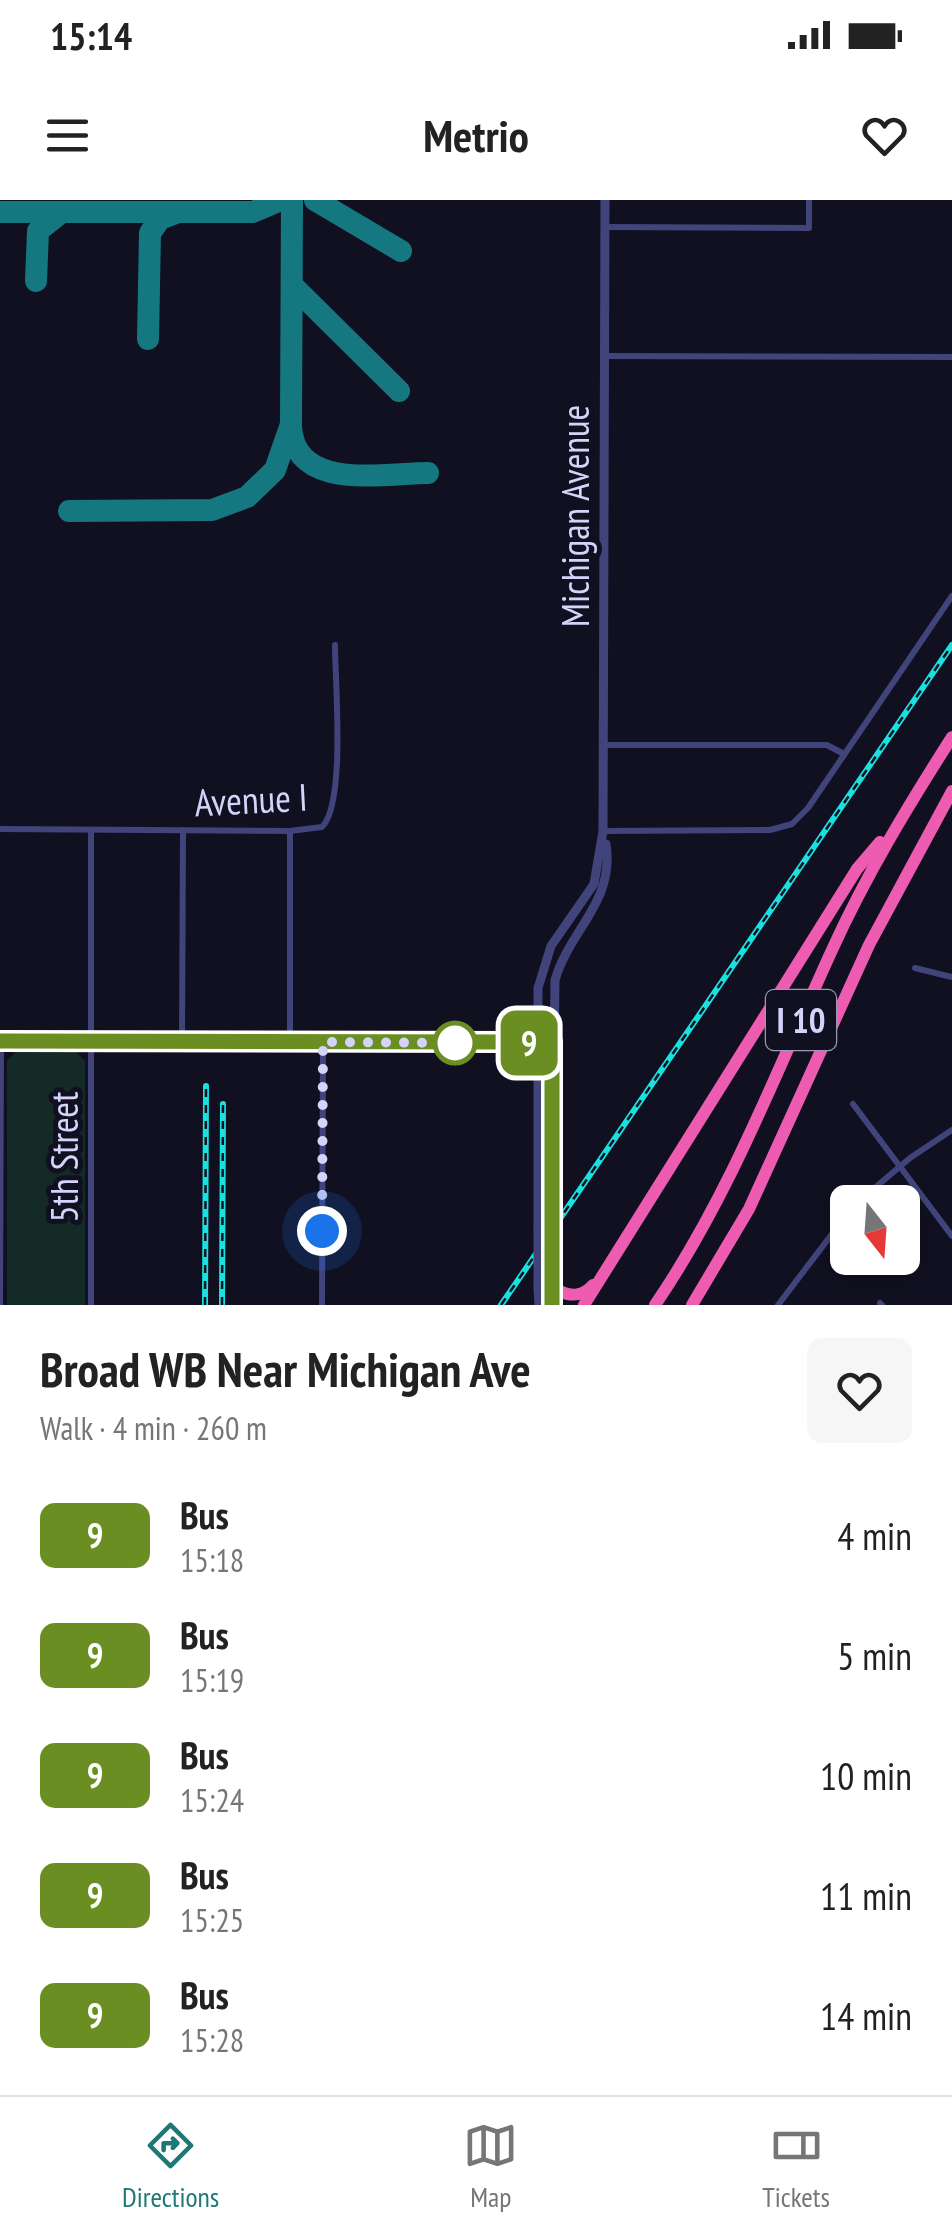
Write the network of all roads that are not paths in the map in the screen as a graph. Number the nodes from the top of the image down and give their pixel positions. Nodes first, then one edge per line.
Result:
1 (605, 200) edge
2 (808, 200) edge
3 (605, 227) junction
4 (604, 356) junction
5 (952, 357) edge
6 (952, 596) edge
7 (335, 645) dead end
8 (952, 737) edge
9 (604, 745) junction
10 (844, 754) junction
11 (952, 791) edge
12 (895, 825) junction
13 (0, 829) edge
14 (91, 830) junction
15 (183, 830) junction
16 (290, 831) junction
17 (604, 832) junction
18 (916, 968) dead end
19 (952, 977) edge
20 (91, 1041) junction
21 (0, 1042) edge
22 (182, 1042) junction
23 (290, 1042) junction
24 (323, 1042) junction
25 (552, 1042) junction
26 (537, 1043) junction
27 (852, 1104) dead end
28 (952, 1130) edge
29 (899, 1166) junction
30 (877, 1185) edge
31 (658, 1188) junction
32 (952, 1236) edge
33 (830, 1237) edge
34 (718, 1264) junction
35 (552, 1272) junction
36 (0, 1305) edge
37 (91, 1305) edge
38 (322, 1305) edge
39 (538, 1305) edge
40 (552, 1305) edge
41 (584, 1305) edge
42 (655, 1305) edge
43 (692, 1305) edge
44 (702, 1305) edge
45 (778, 1305) edge

1 - 3 street, Michigan Avenue
2 - 3 street
3 - 4 street, Michigan Avenue
4 - 5 street
4 - 9 street, Michigan Avenue
6 - 10 street
7 - 16 street, Avenue I
8 - 12 highway, I 10
9 - 10 street
9 - 17 street, Michigan Avenue
10 - 17 street
11 - 34 highway, I 10
12 - 31 highway
12 - 42 highway, I 10
13 - 14 street, Avenue I
14 - 15 street, Avenue I
14 - 20 street, 5th Street
15 - 16 street, Avenue I
15 - 22 street
16 - 23 street
17 - 25 street, Michigan Avenue
17 - 26 street, Michigan Avenue
18 - 19 street
20 - 21 street
20 - 22 street
20 - 37 street, 5th Street
21 - 36 street
22 - 23 street
23 - 24 street
24 - 26 street
24 - 38 street
25 - 26 street
25 - 35 street, Michigan Avenue, bridge
26 - 39 street, Michigan Avenue, bridge
27 - 29 street
28 - 29 street
29 - 30 street
29 - 32 street
31 - 35 highway
31 - 41 highway
33 - 45 street
34 - 43 highway, I 10
34 - 44 highway
35 - 40 street, Michigan Avenue

